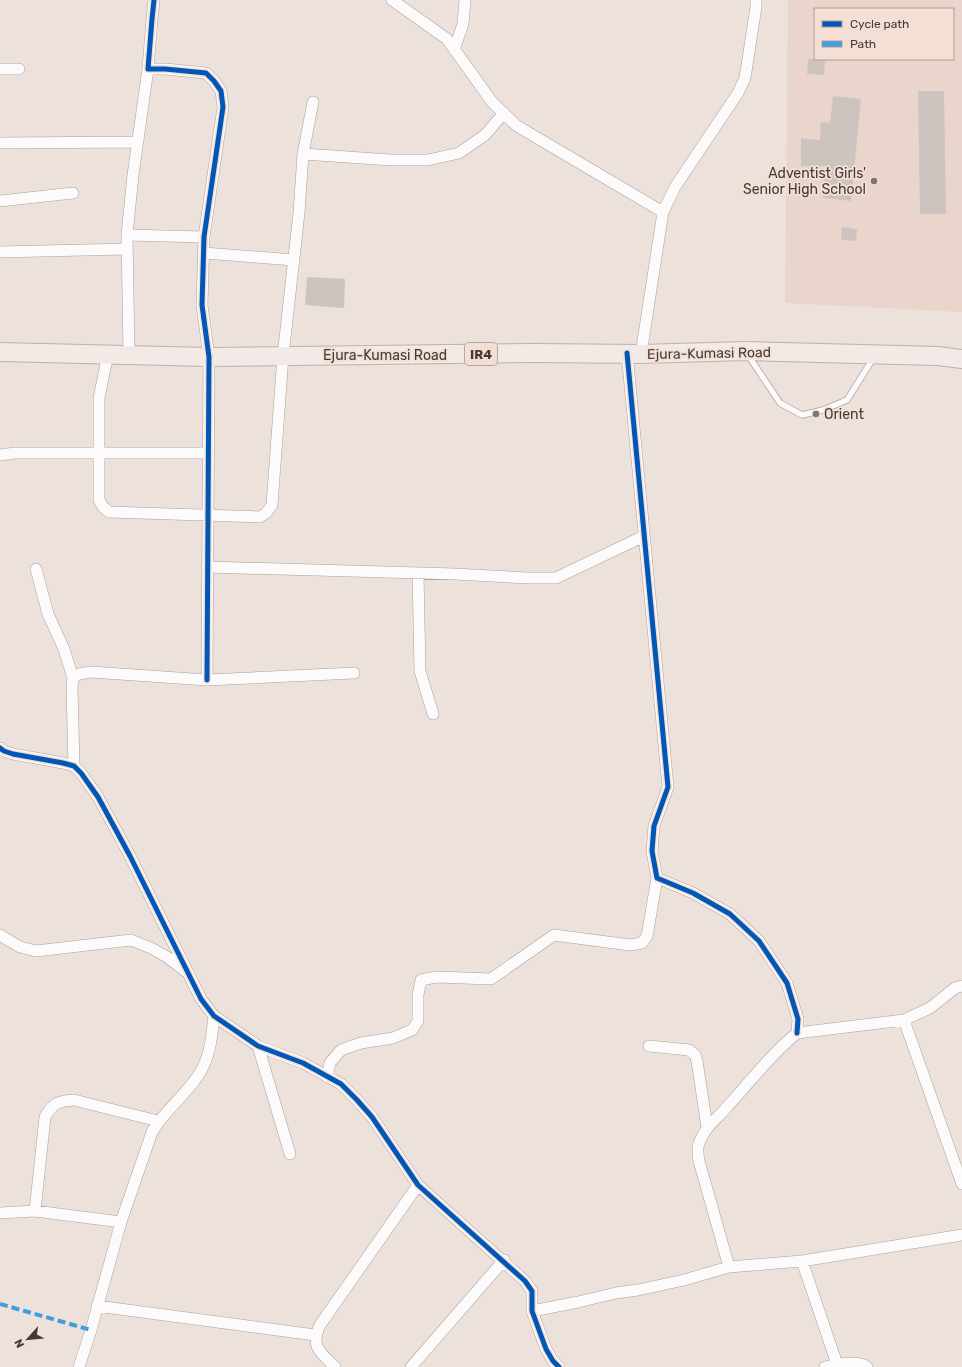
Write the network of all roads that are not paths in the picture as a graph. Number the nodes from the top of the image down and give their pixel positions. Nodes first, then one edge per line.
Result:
1 (154, 0) edge
2 (392, 0) edge
3 (465, 0) edge
4 (756, 0) edge
5 (454, 50) junction
6 (19, 68) dead end
7 (0, 69) edge
8 (148, 69) junction
9 (313, 102) dead end
10 (504, 113) junction
11 (137, 142) junction
12 (0, 143) edge
13 (303, 154) junction
14 (72, 193) dead end
15 (0, 201) edge
16 (663, 212) junction
17 (127, 235) junction
18 (204, 237) junction
19 (127, 249) junction
20 (0, 252) edge
21 (204, 253) junction
22 (294, 260) junction
23 (745, 351) junction
24 (0, 352) edge
25 (108, 354) junction
26 (634, 354) junction
27 (129, 355) junction
28 (876, 355) junction
29 (283, 356) junction
30 (209, 357) junction
31 (962, 358) edge
32 (99, 453) junction
33 (208, 453) junction
34 (0, 455) edge
35 (207, 515) junction
36 (644, 536) junction
37 (207, 567) junction
38 (36, 569) dead end
39 (418, 573) junction
40 (354, 673) dead end
41 (73, 678) junction
42 (207, 680) junction
43 (433, 714) dead end
44 (0, 748) edge
45 (74, 766) junction
46 (657, 878) junction
47 (0, 935) edge
48 (187, 973) junction
49 (962, 986) edge
50 (214, 1016) junction
51 (904, 1020) junction
52 (797, 1033) junction
53 (258, 1046) junction
54 (649, 1046) dead end
55 (327, 1077) junction
56 (158, 1120) junction
57 (707, 1127) junction
58 (290, 1154) dead end
59 (962, 1184) edge
60 (418, 1185) junction
61 (35, 1211) junction
62 (0, 1213) edge
63 (121, 1222) junction
64 (962, 1235) edge
65 (504, 1260) junction
66 (802, 1261) junction
67 (729, 1267) junction
68 (97, 1306) junction
69 (532, 1311) junction
70 (316, 1335) junction
71 (837, 1364) junction
72 (79, 1367) edge
73 (335, 1367) edge
74 (411, 1367) edge
75 (559, 1367) edge
76 (825, 1367) edge
77 (867, 1367) edge

1 - 8 street
2 - 5 street
3 - 5 street
4 - 16 street
5 - 10 street
6 - 7 street
8 - 11 street
8 - 18 street
9 - 13 street
10 - 13 street
10 - 16 street
11 - 12 street
11 - 17 street
13 - 22 street
14 - 15 street
16 - 26 street
17 - 18 street
17 - 19 street
18 - 21 street
19 - 20 street
19 - 27 street
21 - 22 street
21 - 30 street
22 - 29 street
23 - 26 main road, Ejura-Kumasi Road / IR4
23 - 28 main road, Ejura-Kumasi Road / IR4
23 - 28 lane
24 - 25 main road, Ejura-Kumasi Road / IR4
25 - 27 main road, Ejura-Kumasi Road / IR4
25 - 32 street
26 - 29 main road, Ejura-Kumasi Road / IR4
26 - 36 street
27 - 30 main road, Ejura-Kumasi Road / IR4
28 - 31 main road, Ejura-Kumasi Road / IR4
29 - 30 main road, Ejura-Kumasi Road / IR4
29 - 35 street
30 - 33 street
32 - 33 street
32 - 34 street
32 - 35 street
33 - 35 street
35 - 37 street
36 - 39 street
36 - 46 street
37 - 39 street
37 - 42 street
38 - 41 street
39 - 43 street
40 - 42 street
41 - 42 street
41 - 45 street
44 - 45 street
45 - 48 street
46 - 52 street
46 - 55 street
47 - 48 street
48 - 50 street
49 - 51 street
50 - 53 street
50 - 56 street
51 - 52 street
51 - 59 street
52 - 57 street
53 - 55 street
53 - 58 street
54 - 57 street
55 - 60 street
56 - 61 street
56 - 63 street
57 - 67 street
60 - 65 street
60 - 70 street
61 - 62 street
61 - 63 street
63 - 68 street
64 - 66 street
65 - 69 street
65 - 74 street
66 - 67 street
66 - 71 street
67 - 69 street
68 - 70 street
68 - 72 street
69 - 75 street
70 - 73 street
71 - 76 street
71 - 77 street

